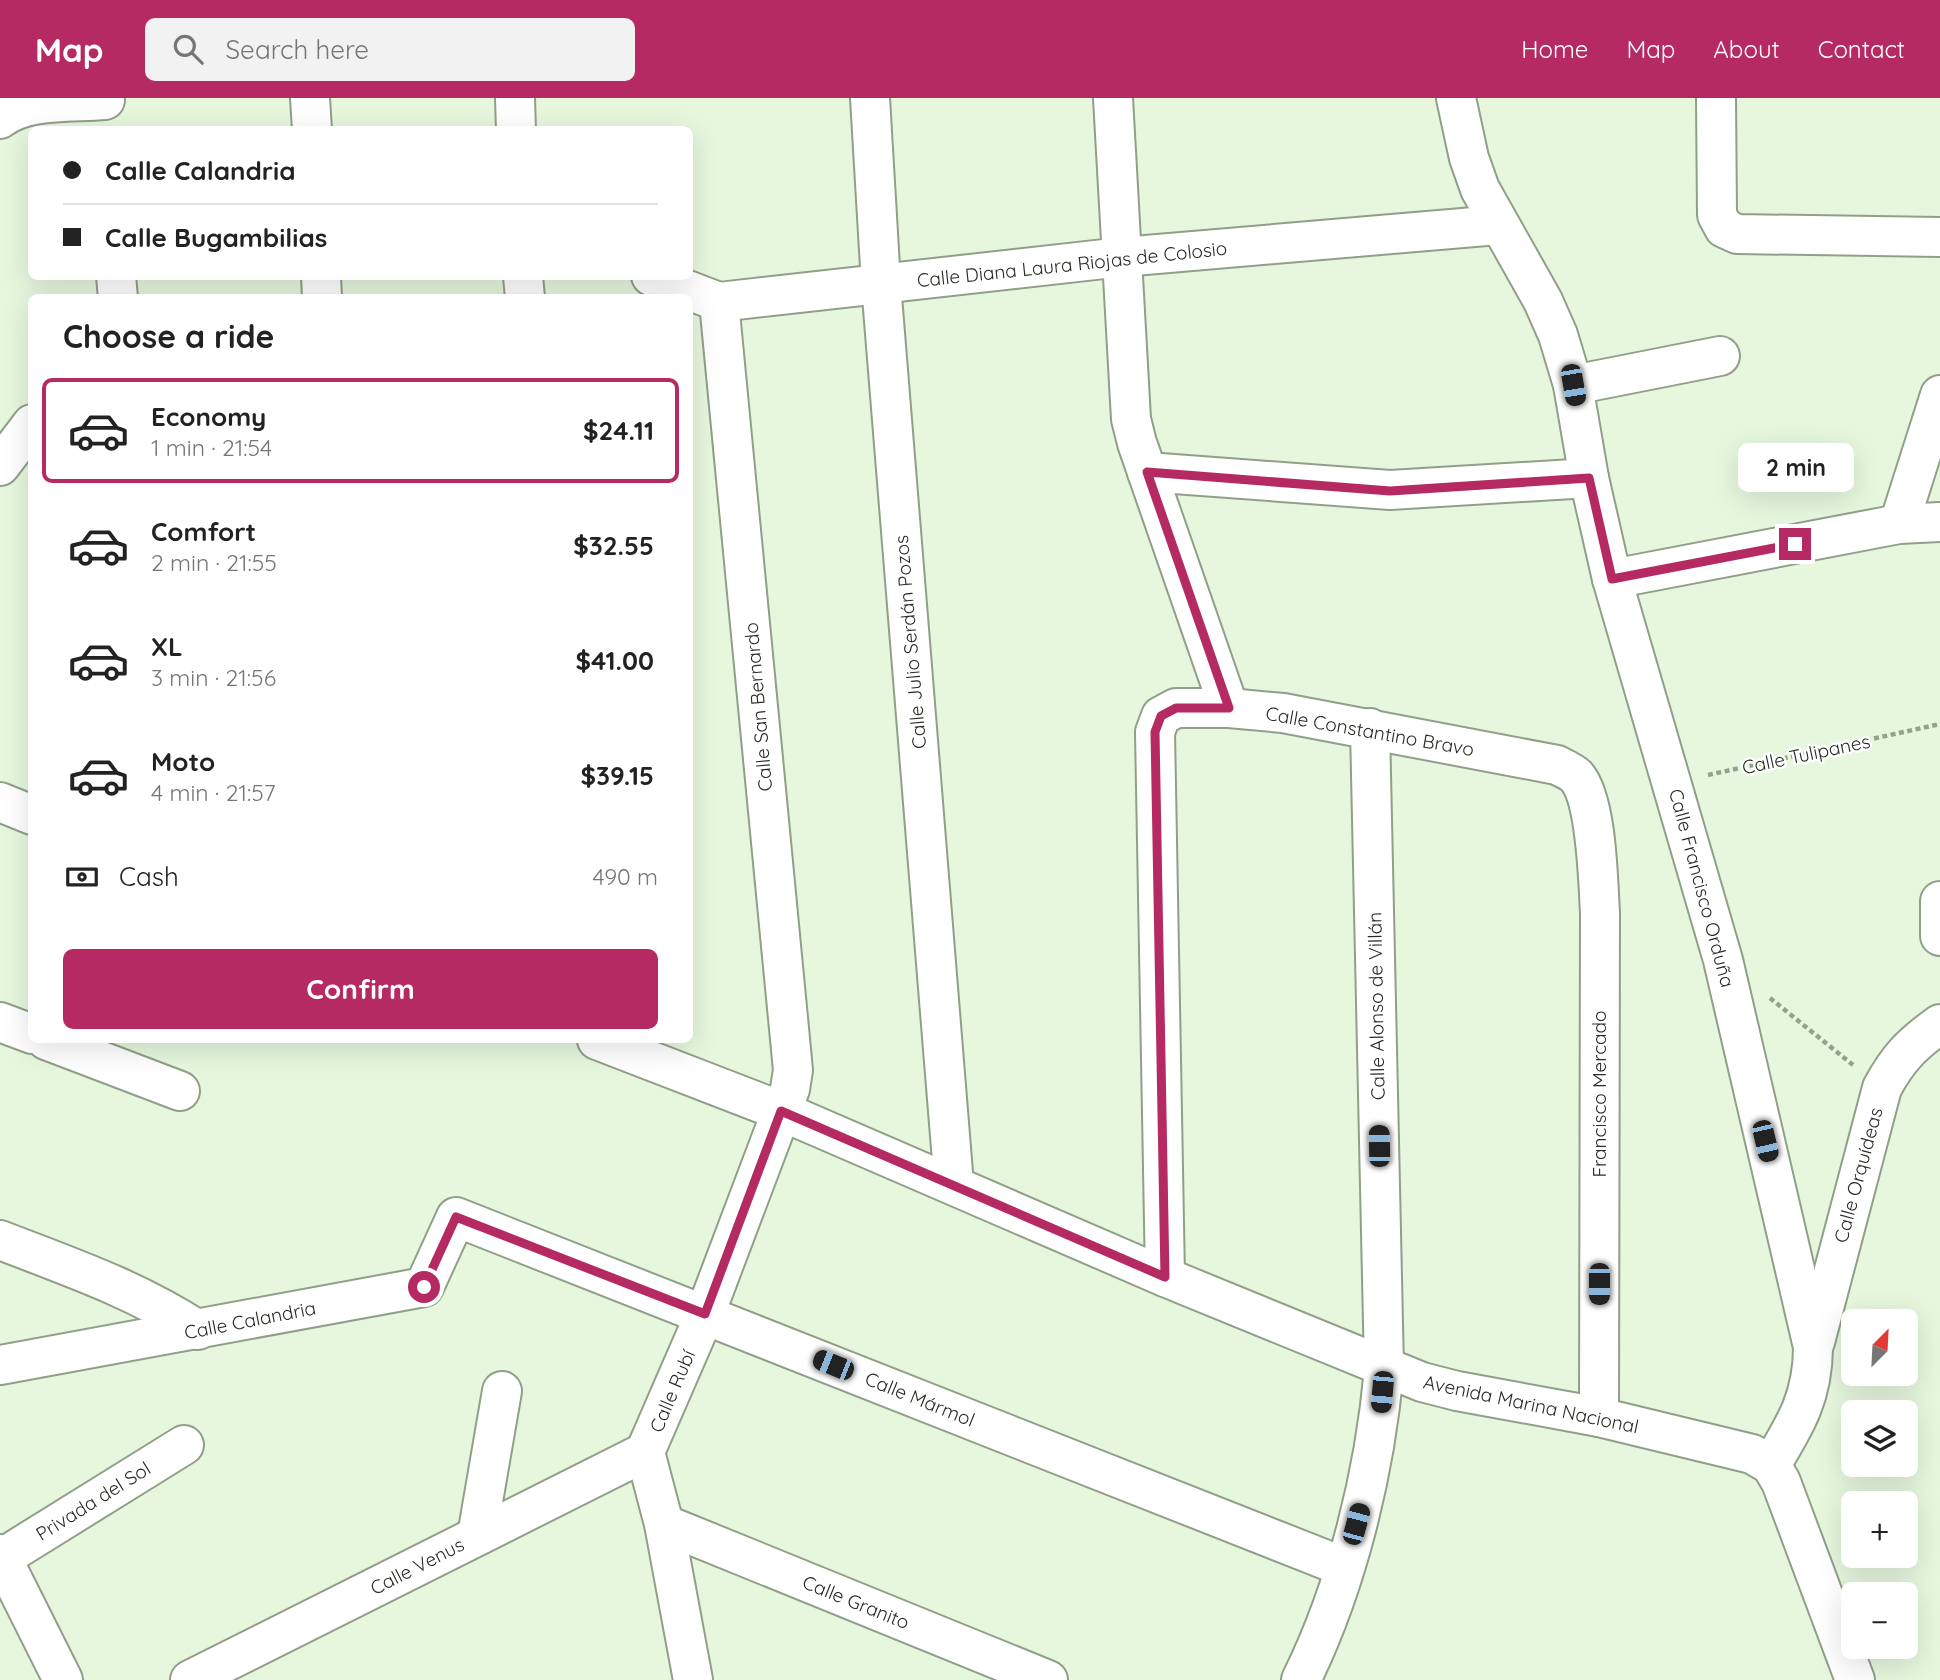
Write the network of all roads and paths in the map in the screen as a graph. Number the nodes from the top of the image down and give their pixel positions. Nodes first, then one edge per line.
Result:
1 (310, 98) edge
2 (515, 98) edge
3 (870, 98) edge
4 (1113, 98) edge
5 (1457, 98) edge
6 (1716, 98) edge
7 (105, 109) edge
8 (6, 114) edge
9 (312, 126) edge
10 (516, 126) edge
11 (1498, 225) junction
12 (1940, 237) edge
13 (1122, 257) junction
14 (661, 280) edge
15 (881, 284) junction
16 (719, 302) junction
17 (1720, 356) dead end
18 (1573, 385) junction
19 (1940, 396) edge
20 (28, 429) edge
21 (0, 466) edge
22 (1147, 472) junction
23 (1589, 478) junction
24 (1940, 522) edge
25 (1899, 524) junction
26 (1612, 579) junction
27 (1229, 708) junction
28 (1940, 724) edge
29 (1370, 728) junction
30 (1576, 776) joint
31 (1673, 783) junction
32 (0, 802) edge
33 (28, 813) edge
34 (1940, 901) edge
35 (1940, 936) edge
36 (1765, 994) dead end
37 (0, 1022) edge
38 (1940, 1024) edge
39 (28, 1032) edge
40 (54, 1043) edge
41 (605, 1043) edge
42 (1882, 1088) junction
43 (180, 1091) dead end
44 (781, 1111) junction
45 (954, 1185) junction
46 (456, 1217) joint
47 (0, 1240) edge
48 (1165, 1277) junction
49 (705, 1314) junction
50 (198, 1331) junction
51 (1813, 1347) junction
52 (0, 1365) edge
53 (1384, 1369) junction
54 (502, 1391) dead end
55 (1599, 1417) junction
56 (184, 1445) dead end
57 (645, 1452) junction
58 (1770, 1465) junction
59 (664, 1524) junction
60 (477, 1536) junction
61 (1, 1556) edge
62 (1344, 1567) junction
63 (64, 1680) edge
64 (190, 1680) edge
65 (694, 1680) edge
66 (1048, 1680) edge
67 (1301, 1680) edge
68 (1855, 1680) edge

1 - 9 street
2 - 10 street
3 - 15 street, Calle Julio Serdán Pozos
4 - 13 street
5 - 11 street, Calle Francisco Orduña
6 - 12 street
7 - 8 street
11 - 13 street, Calle Diana Laura Riojas de Colosio
11 - 18 street, Calle Francisco Orduña
13 - 15 street, Calle Diana Laura Riojas de Colosio
13 - 22 street
14 - 16 street, Calle Diana Laura Riojas de Colosio
15 - 16 street, Calle Diana Laura Riojas de Colosio
15 - 45 street, Calle Julio Serdán Pozos
16 - 44 street, Calle San Bernardo
17 - 18 street
18 - 23 street, Calle Francisco Orduña
19 - 25 street
20 - 21 street
22 - 23 street
22 - 27 street
23 - 26 street, Calle Francisco Orduña
24 - 25 street
25 - 26 street
26 - 31 street, Calle Francisco Orduña
27 - 29 street, Calle Constantino Bravo
27 - 48 street, Calle Constantino Bravo
28 - 31 path, Calle Tulipanes
29 - 30 street, Calle Constantino Bravo
29 - 53 street, Calle Alonso de Villán
30 - 55 street, Francisco Mercado
31 - 51 street, Calle Francisco Orduña
32 - 33 street
34 - 35 street
36 - 42 path
37 - 39 street
38 - 42 street, Calle Orquídeas
40 - 43 street
41 - 44 street, Avenida Marina Nacional
42 - 51 street, Calle Orquídeas
44 - 45 street, Avenida Marina Nacional
44 - 49 street, Calle Rubí
45 - 48 street, Avenida Marina Nacional
46 - 49 street, Calle Mármol
46 - 50 street, Calle Calandria
47 - 50 street
48 - 53 street, Avenida Marina Nacional
49 - 57 street, Calle Rubí
49 - 62 street, Calle Mármol
50 - 52 street, Calle Calandria
51 - 58 street, Calle Francisco Orduña
53 - 55 street, Avenida Marina Nacional
53 - 62 street, Calle Alonso de Villán
54 - 60 street
55 - 58 street, Avenida Marina Nacional
56 - 61 street, Privada del Sol
57 - 59 street, Calle Rubí
57 - 60 street, Calle Venus
58 - 68 street
59 - 65 street, Calle Rubí
59 - 66 street, Calle Granito
60 - 64 street, Calle Venus
61 - 63 street
62 - 67 street, Calle Alonso de Villán

